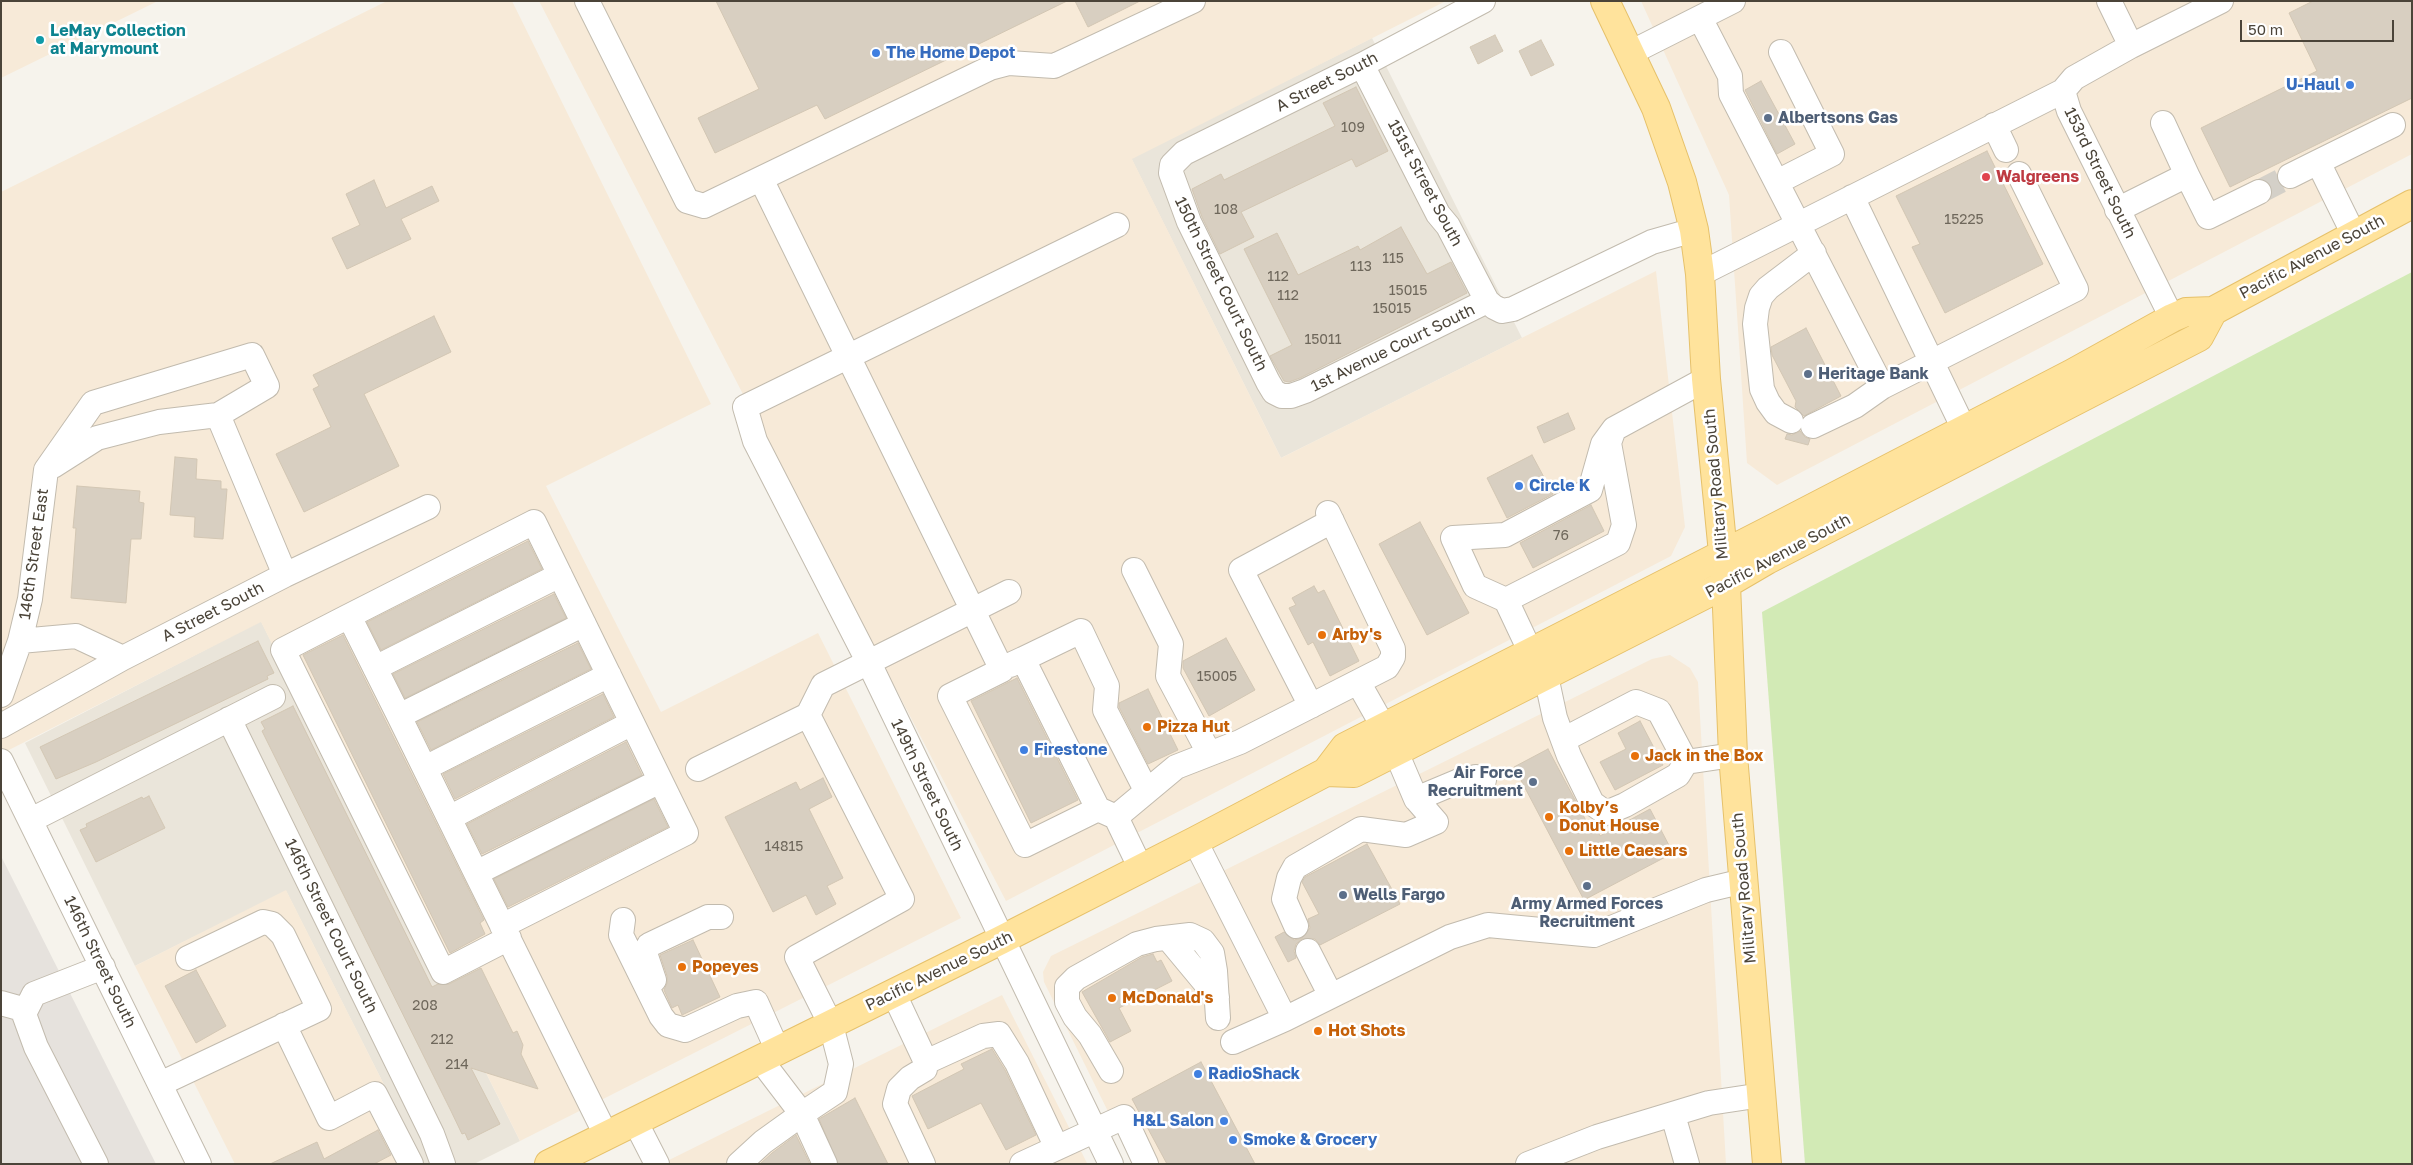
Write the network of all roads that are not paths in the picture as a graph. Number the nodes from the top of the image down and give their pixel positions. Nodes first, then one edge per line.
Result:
1 (587, 1) edge
2 (1193, 1) edge
3 (1484, 1) edge
4 (1605, 1) edge
5 (1733, 1) edge
6 (2109, 1) edge
7 (2222, 1) edge
8 (1700, 18) junction
9 (2131, 46) junction
10 (1781, 52) dead end
11 (1630, 53) junction
12 (1362, 65) junction
13 (2063, 91) junction
14 (2404, 120) edge
15 (2163, 123) dead end
16 (1994, 125) junction
17 (2006, 150) dead end
18 (2318, 162) junction
19 (1172, 165) joint
20 (2019, 174) dead end
21 (2187, 175) junction
22 (2290, 176) tunnel mouth
23 (761, 179) junction
24 (1777, 182) junction
25 (2259, 192) tunnel mouth
26 (1852, 197) junction
27 (2412, 204) edge
28 (2117, 210) junction
29 (1799, 223) junction
30 (1117, 225) dead end
31 (1694, 230) junction
32 (2354, 235) junction
33 (1814, 253) junction
34 (1700, 274) junction
35 (1487, 301) junction
36 (2213, 311) junction
37 (2172, 318) junction
38 (849, 356) junction
39 (1932, 361) junction
40 (1706, 379) junction
41 (1882, 387) junction
42 (1282, 396) joint
43 (218, 415) junction
44 (1790, 421) dead end
45 (1814, 426) dead end
46 (1614, 429) junction
47 (1964, 429) junction
48 (46, 470) junction
49 (428, 507) dead end
50 (1723, 554) junction
51 (1134, 570) dead end
52 (285, 575) junction
53 (560, 575) junction
54 (1726, 584) junction
55 (1009, 592) dead end
56 (1506, 600) junction
57 (973, 610) junction
58 (349, 616) junction
59 (584, 624) junction
60 (20, 641) junction
61 (1531, 653) junction
62 (123, 658) junction
63 (1023, 658) junction
64 (869, 663) junction
65 (375, 668) junction
66 (1002, 670) junction
67 (609, 675) junction
68 (1546, 676) junction
69 (1358, 682) junction
70 (1, 695) edge
71 (273, 697) dead end
72 (1311, 706) junction
73 (808, 714) junction
74 (399, 716) junction
75 (230, 719) junction
76 (632, 724) junction
77 (1, 726) edge
78 (1384, 728) junction
79 (1563, 740) junction
80 (1396, 752) junction
81 (1209, 753) junction
82 (1733, 755) junction
83 (1, 761) edge
84 (1686, 762) junction
85 (425, 768) junction
86 (698, 769) dead end
87 (1326, 772) junction
88 (1484, 780) dead end
89 (660, 781) junction
90 (1146, 790) junction
91 (1416, 799) junction
92 (1107, 813) junction
93 (449, 818) junction
94 (31, 820) junction
95 (1195, 841) junction
96 (1141, 869) junction
97 (476, 873) junction
98 (1744, 881) junction
99 (721, 917) dead end
100 (623, 920) dead end
101 (1296, 926) dead end
102 (506, 932) junction
103 (1001, 940) junction
104 (1308, 951) dead end
105 (188, 958) dead end
106 (103, 967) junction
107 (894, 994) junction
108 (1331, 996) junction
109 (1, 1004) edge
110 (1217, 1007) dead end
111 (26, 1010) junction
112 (1285, 1019) junction
113 (284, 1025) junction
114 (831, 1025) junction
115 (679, 1030) junction
116 (1233, 1042) dead end
117 (769, 1055) junction
118 (926, 1062) junction
119 (1111, 1071) dead end
120 (160, 1084) junction
121 (1762, 1096) junction
122 (802, 1114) junction
123 (1673, 1115) junction
124 (635, 1121) junction
125 (1095, 1132) junction
126 (432, 1134) junction
127 (606, 1136) junction
128 (1057, 1148) junction
129 (96, 1164) edge
130 (199, 1164) edge
131 (411, 1164) edge
132 (443, 1164) edge
133 (458, 1164) edge
134 (549, 1164) edge
135 (657, 1164) edge
136 (739, 1164) edge
137 (826, 1164) edge
138 (923, 1164) edge
139 (1022, 1164) edge
140 (1111, 1164) edge
141 (1146, 1164) edge
142 (1528, 1164) edge
143 (1687, 1164) edge
144 (1768, 1164) edge

1 - 23 street
2 - 23 street
3 - 12 street, A Street South
4 - 11 main road, Military Road South
5 - 8 street
6 - 9 street
7 - 9 street
8 - 11 street
8 - 24 street
9 - 13 street, 153rd Street South
10 - 24 street
11 - 31 main road, Military Road South
12 - 19 street, A Street South
12 - 35 street, 151st Street South
13 - 16 street
13 - 28 street, 153rd Street South
14 - 18 street
15 - 21 street
16 - 17 street
16 - 26 street
18 - 22 street
18 - 32 street
19 - 42 street, 150th Street Court South
20 - 39 street
21 - 25 street
21 - 28 street
23 - 38 street
24 - 29 street
26 - 29 street
26 - 39 street
27 - 32 main road, Pacific Avenue South
28 - 37 street, 153rd Street South
29 - 33 street
29 - 34 street
30 - 38 street
31 - 34 main road, Military Road South
31 - 35 street, 1st Avenue Court South
32 - 36 main road, Pacific Avenue South
33 - 41 street
33 - 44 street
34 - 40 main road, Military Road South
35 - 42 street, 1st Avenue Court South
36 - 37 main road, Pacific Avenue South
36 - 54 main road, Pacific Avenue South
37 - 47 main road, Pacific Avenue South
38 - 57 street
38 - 64 street, 149th Street South
39 - 41 street
39 - 47 street
40 - 46 street
40 - 50 main road, Military Road South
41 - 45 street
43 - 48 street
43 - 48 street
43 - 52 street
46 - 56 street
46 - 56 street
47 - 50 main road, Pacific Avenue South
48 - 60 street, 146th Street East
49 - 52 street, A Street South
50 - 54 main road, Military Road South
50 - 61 main road, Pacific Avenue South
51 - 81 street
52 - 62 street, A Street South
53 - 58 street
53 - 59 street
53 - 65 street
54 - 68 main road, Pacific Avenue South
54 - 82 main road, Military Road South
55 - 57 street
56 - 61 street
57 - 64 street
57 - 66 street
58 - 65 street
58 - 102 street
59 - 67 street
59 - 74 street
60 - 62 street
60 - 70 street, 146th Street East
61 - 78 main road, Pacific Avenue South
62 - 77 street, A Street South
63 - 66 street
63 - 90 street
63 - 92 street
64 - 73 street
64 - 103 street, 149th Street South
65 - 74 street
66 - 92 street
67 - 76 street
67 - 85 street
68 - 79 street
68 - 80 main road, Pacific Avenue South
69 - 72 street
69 - 72 street
69 - 78 street
71 - 75 street
72 - 81 street
73 - 86 street
73 - 114 street
74 - 85 street
75 - 94 street
75 - 126 street, 146th Street Court South
76 - 89 street
76 - 93 street
78 - 87 main road, Pacific Avenue South
79 - 84 street
79 - 84 street
80 - 87 main road, Pacific Avenue South
80 - 91 street
81 - 90 street
82 - 84 street
82 - 98 main road, Military Road South
83 - 94 street, 146th Street South
85 - 93 street
87 - 95 main road, Pacific Avenue South
88 - 91 street
89 - 97 street
89 - 102 street
90 - 92 street
91 - 101 street
92 - 96 street
93 - 97 street
94 - 106 street, 146th Street South
95 - 96 main road, Pacific Avenue South
95 - 112 street
96 - 103 main road, Pacific Avenue South
97 - 102 street
98 - 108 street
98 - 121 main road, Military Road South
99 - 115 street
100 - 115 street
102 - 127 street
103 - 107 main road, Pacific Avenue South
103 - 125 street, 149th Street South
104 - 108 street
105 - 113 street
106 - 111 street
106 - 120 street, 146th Street South
107 - 114 main road, Pacific Avenue South
107 - 118 street
108 - 112 street
109 - 111 street
110 - 119 street
111 - 129 street
112 - 116 street
113 - 120 street
113 - 131 street
114 - 117 main road, Pacific Avenue South
114 - 122 street
115 - 117 street
117 - 122 street
117 - 124 main road, Pacific Avenue South
118 - 128 street
118 - 138 street
120 - 130 street, 146th Street South
121 - 123 street
121 - 144 main road, Military Road South
122 - 136 street
122 - 137 street
123 - 142 street
123 - 143 street
124 - 127 main road, Pacific Avenue South
124 - 135 street
125 - 128 street
125 - 140 street, 149th Street South
125 - 141 street
126 - 132 street, 146th Street Court South
126 - 133 street, 146th Street Court South
127 - 134 main road, Pacific Avenue South
128 - 139 street

